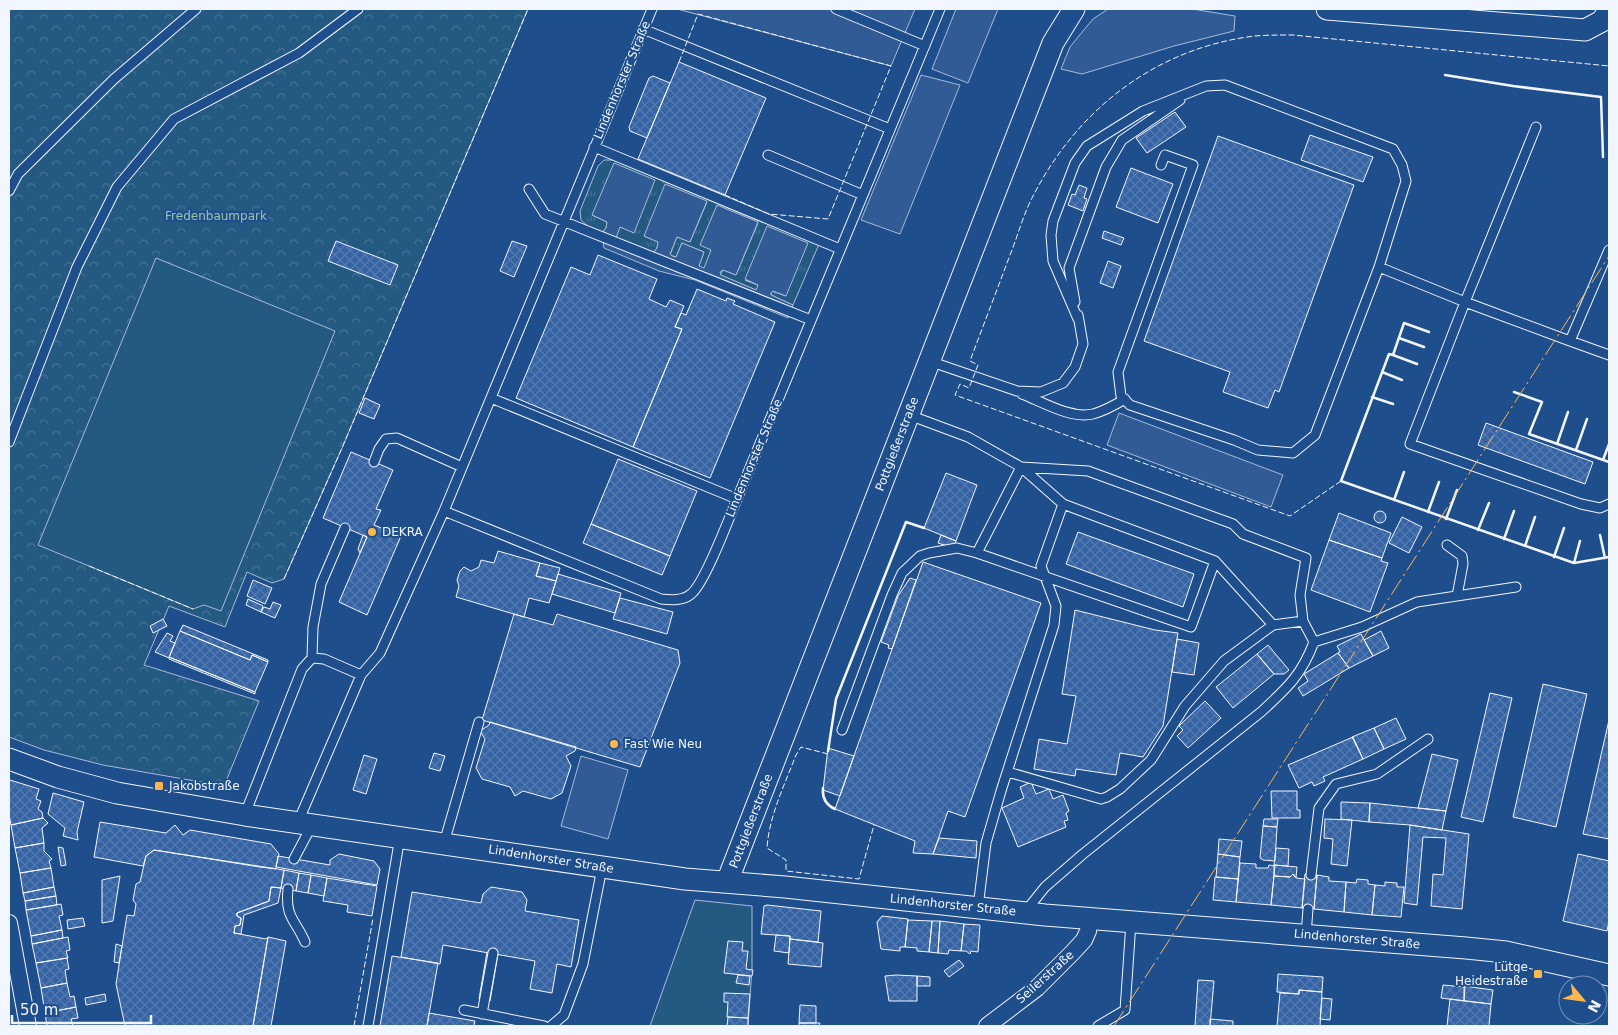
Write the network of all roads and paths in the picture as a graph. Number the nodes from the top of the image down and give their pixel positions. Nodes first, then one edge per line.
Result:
1 (196, 9) edge
2 (358, 9) edge
3 (652, 9) edge
4 (836, 9) edge
5 (940, 9) edge
6 (1074, 9) edge
7 (1327, 9) edge
8 (1601, 22) edge
9 (643, 29) junction
10 (925, 46) junction
11 (1190, 92) junction
12 (1536, 127) dead end
13 (890, 129) junction
14 (594, 147) junction
15 (768, 155) dead end
16 (1161, 165) dead end
17 (529, 189) dead end
18 (9, 191) edge
19 (863, 195) junction
20 (563, 222) junction
21 (840, 249) junction
22 (1609, 250) edge
23 (1379, 267) junction
24 (1465, 302) junction
25 (1078, 319) junction
26 (811, 320) junction
27 (1570, 341) junction
28 (1609, 355) edge
29 (929, 361) junction
30 (1017, 392) junction
31 (491, 398) junction
32 (1125, 400) junction
33 (909, 415) junction
34 (9, 442) edge
35 (374, 462) dead end
36 (462, 467) junction
37 (1021, 467) junction
38 (737, 499) junction
39 (1062, 504) junction
40 (1609, 504) edge
41 (444, 511) junction
42 (345, 528) dead end
43 (1447, 545) dead end
44 (977, 553) junction
45 (1215, 561) junction
46 (1045, 576) junction
47 (1516, 587) dead end
48 (1457, 596) junction
49 (1303, 621) junction
50 (1273, 625) junction
51 (1314, 642) junction
52 (312, 658) junction
53 (361, 675) junction
54 (479, 722) dead end
55 (842, 730) dead end
56 (1428, 738) dead end
57 (9, 759) edge
58 (1008, 772) junction
59 (245, 815) junction
60 (305, 824) junction
61 (400, 837) junction
62 (444, 843) junction
63 (294, 858) dead end
64 (602, 867) junction
65 (1311, 875) dead end
66 (728, 882) junction
67 (288, 889) dead end
68 (978, 908) junction
69 (1308, 909) dead end
70 (1025, 912) junction
71 (1090, 918) junction
72 (1131, 921) junction
73 (9, 923) edge
74 (1306, 935) junction
75 (305, 942) dead end
76 (493, 953) dead end
77 (1609, 975) edge
78 (464, 1010) dead end
79 (482, 1014) junction
80 (507, 1023) edge
81 (28, 1026) edge
82 (368, 1026) edge
83 (544, 1026) edge
84 (551, 1026) edge
85 (987, 1026) edge
86 (1098, 1026) edge

1 - 18 lane
2 - 34 lane
3 - 9 lane, Lindenhorster Straße
4 - 10 lane
5 - 10 lane, Lindenhorster Straße
6 - 29 street, Pottgießerstraße
7 - 8 street
9 - 13 lane
9 - 14 lane, Lindenhorster Straße
10 - 13 lane, Lindenhorster Straße
11 - 23 lane
11 - 25 lane
11 - 25 lane
12 - 24 lane
13 - 19 lane, Lindenhorster Straße
14 - 20 lane, Lindenhorster Straße
14 - 21 lane
15 - 19 lane
16 - 32 lane
17 - 20 lane
19 - 21 lane, Lindenhorster Straße
20 - 26 lane
20 - 31 lane, Lindenhorster Straße
21 - 26 lane, Lindenhorster Straße
22 - 27 lane
23 - 24 lane
23 - 32 lane
24 - 27 lane
24 - 40 lane
25 - 30 lane
26 - 38 lane, Lindenhorster Straße
27 - 28 lane
29 - 30 lane
29 - 33 street, Pottgießerstraße
30 - 32 lane
31 - 36 lane, Lindenhorster Straße
31 - 38 lane
33 - 37 lane
33 - 66 street, Pottgießerstraße
35 - 36 lane
36 - 41 lane, Lindenhorster Straße
37 - 39 lane
37 - 44 lane
37 - 49 lane
38 - 41 lane, Lindenhorster Straße
39 - 45 lane
39 - 46 lane
41 - 53 lane, Lindenhorster Straße
42 - 52 lane
43 - 48 lane
44 - 46 lane
44 - 55 lane
45 - 46 lane
45 - 50 lane
46 - 58 lane
47 - 48 lane
48 - 51 lane
49 - 50 lane
49 - 51 lane
50 - 58 lane
51 - 70 lane
52 - 53 lane
52 - 59 lane
53 - 60 lane, Lindenhorster Straße
54 - 62 lane
56 - 65 lane
57 - 59 street, Lindenhorster Straße
58 - 68 lane
59 - 60 street, Lindenhorster Straße
60 - 61 street, Lindenhorster Straße
60 - 63 lane
61 - 62 street, Lindenhorster Straße
61 - 82 lane
62 - 64 street, Lindenhorster Straße
64 - 66 street, Lindenhorster Straße
64 - 84 lane
66 - 68 street, Lindenhorster Straße
67 - 75 lane
68 - 70 street, Lindenhorster Straße
69 - 74 lane
70 - 71 street, Lindenhorster Straße
71 - 72 street, Lindenhorster Straße
71 - 85 street, Seilerstraße
72 - 74 street, Lindenhorster Straße
72 - 86 lane
73 - 81 street
74 - 77 street, Lindenhorster Straße
76 - 79 lane
78 - 79 lane
79 - 80 lane
80 - 83 lane

